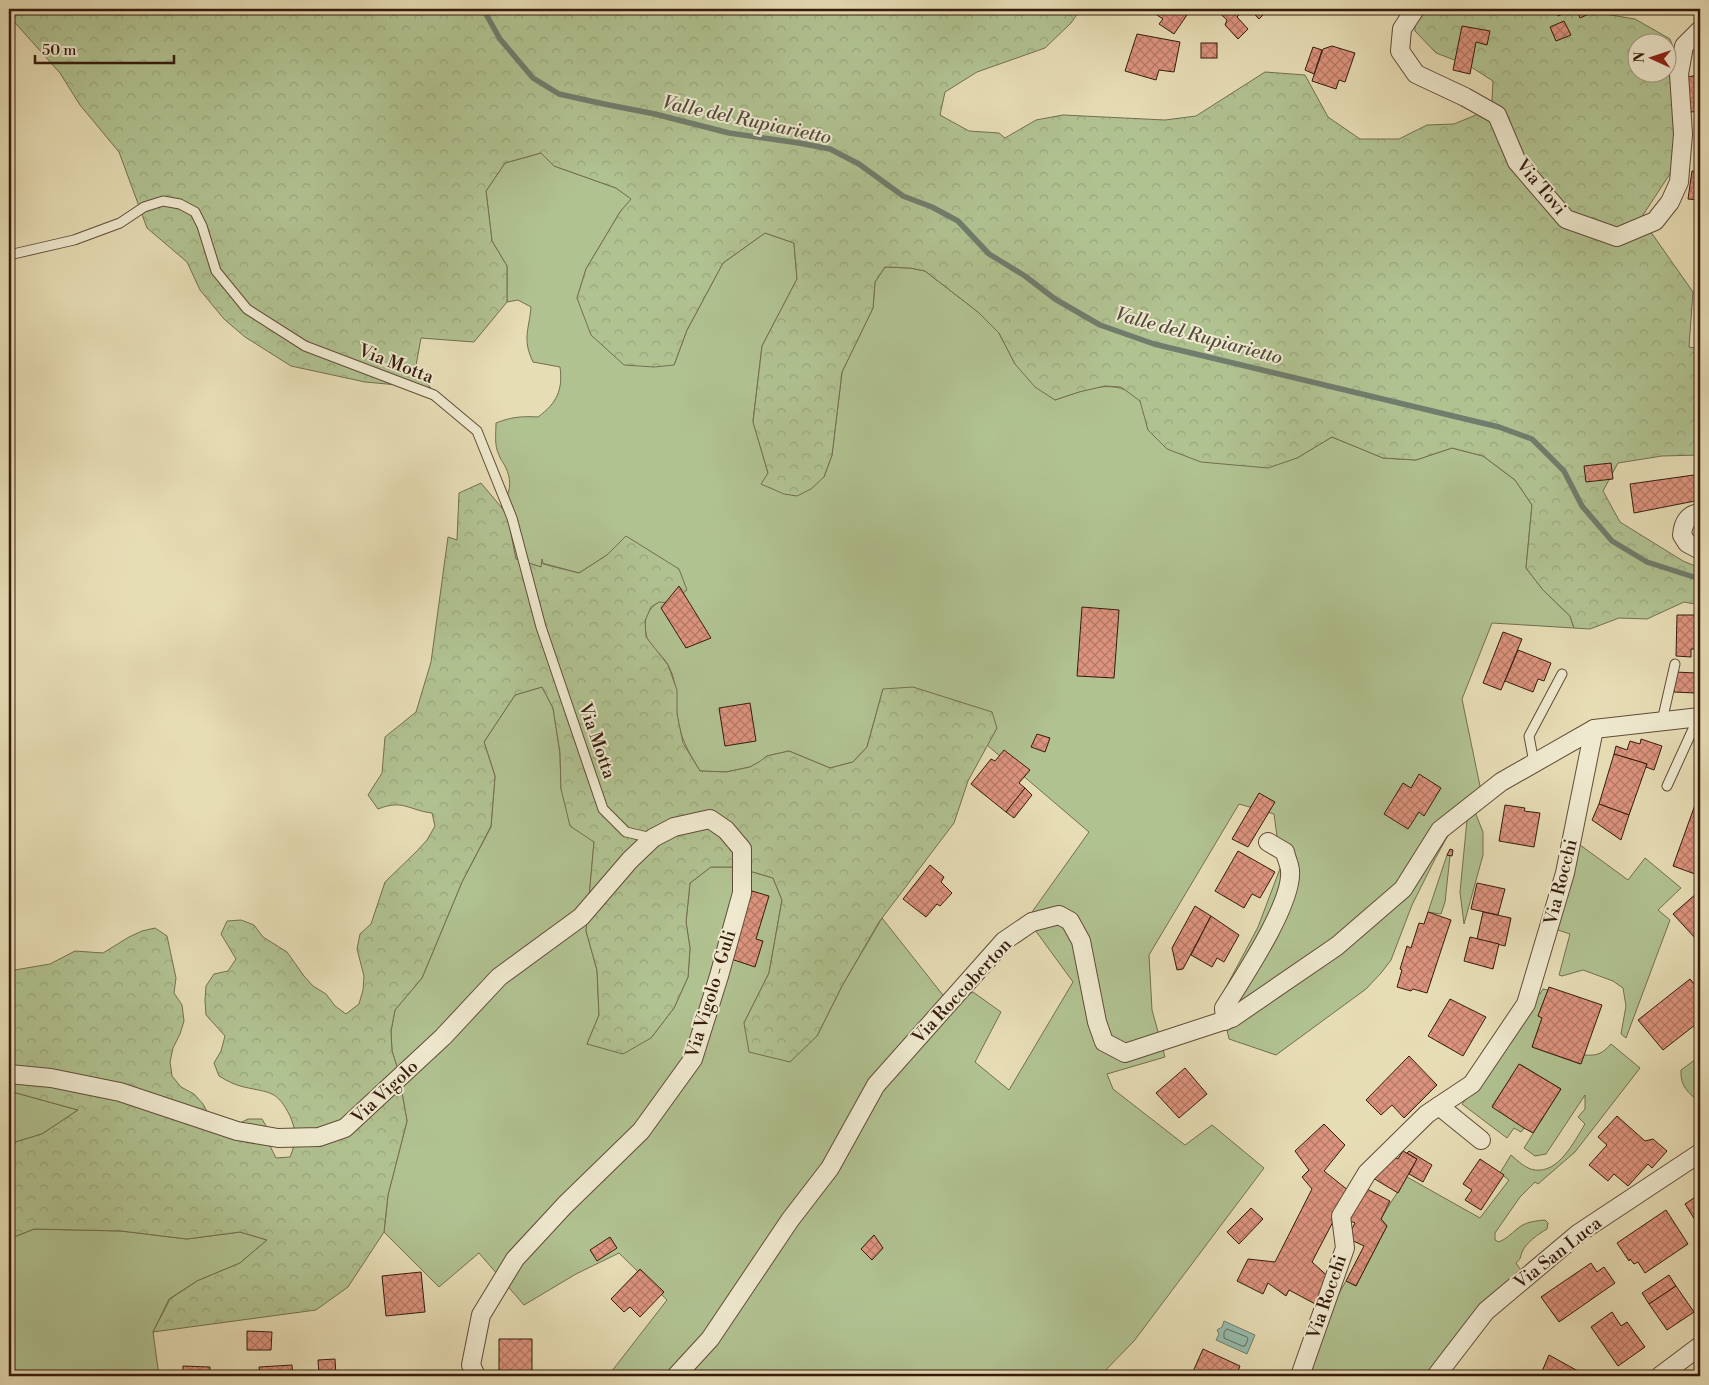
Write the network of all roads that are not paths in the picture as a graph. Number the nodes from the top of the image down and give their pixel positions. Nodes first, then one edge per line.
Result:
1 (1416, 9) edge
2 (1700, 30) edge
3 (9, 255) edge
4 (1700, 513) edge
5 (1700, 550) edge
6 (1675, 664) dead end
7 (1562, 674) dead end
8 (1699, 718) edge
9 (1662, 720) junction
10 (1594, 729) junction
11 (1534, 763) junction
12 (1667, 786) dead end
13 (653, 838) junction
14 (1268, 842) dead end
15 (1225, 1021) junction
16 (9, 1074) edge
17 (1439, 1106) junction
18 (1482, 1140) dead end
19 (1700, 1153) edge
20 (1700, 1346) edge
21 (476, 1376) edge
22 (676, 1376) edge
23 (1300, 1376) edge
24 (1436, 1376) edge
25 (1660, 1376) edge

1 - 2 street, Via Tovi
3 - 13 lane, Via Motta
4 - 5 street
6 - 9 lane
7 - 11 lane
8 - 9 street
8 - 12 lane
9 - 10 street
10 - 11 street, Via Roccoberton
10 - 17 street, Via Rocchi
11 - 15 street, Via Roccoberton
13 - 16 street, Via Vigolo
13 - 21 street, Via Vigolo - Guli
14 - 15 street
15 - 22 street, Via Roccoberton
17 - 18 street
17 - 23 street, Via Rocchi
19 - 24 street, Via San Luca
20 - 25 street

